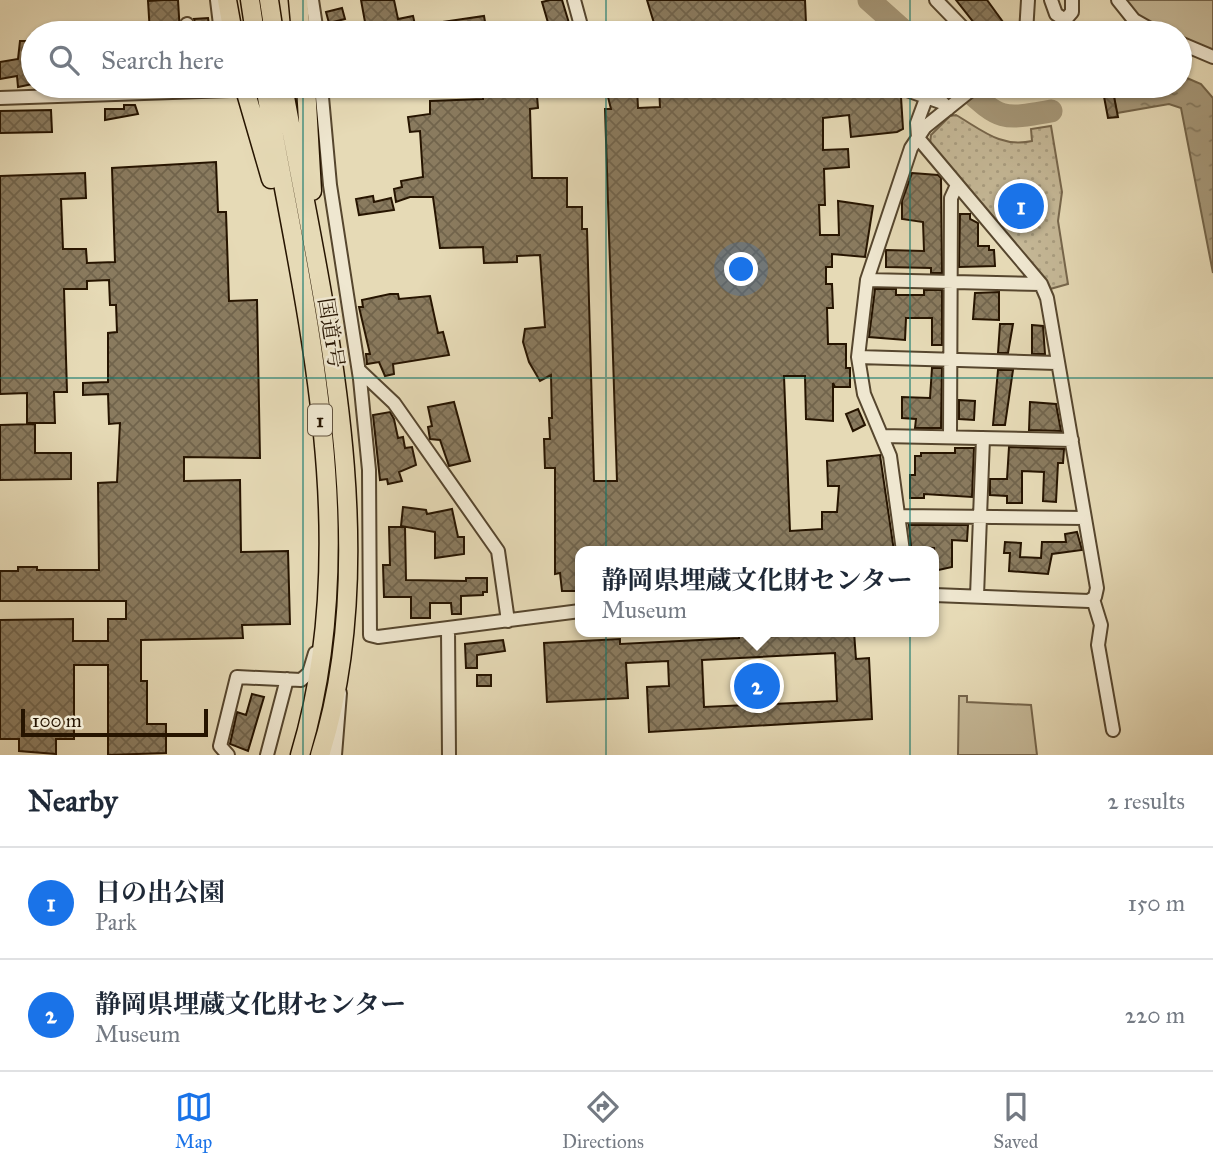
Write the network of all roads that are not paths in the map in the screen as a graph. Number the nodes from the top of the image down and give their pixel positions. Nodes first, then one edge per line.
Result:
1 (217, 0) edge
2 (227, 0) edge
3 (250, 0) edge
4 (269, 0) edge
5 (298, 0) edge
6 (312, 0) edge
7 (574, 0) edge
8 (936, 0) edge
9 (1028, 0) edge
10 (1051, 0) edge
11 (1072, 0) edge
12 (1118, 0) edge
13 (219, 21) edge
14 (231, 21) edge
15 (253, 21) edge
16 (272, 21) edge
17 (301, 21) edge
18 (315, 21) edge
19 (580, 21) edge
20 (956, 21) edge
21 (1027, 21) edge
22 (1136, 21) edge
23 (1192, 48) edge
24 (1213, 57) edge
25 (21, 97) edge
26 (0, 98) edge
27 (248, 98) edge
28 (266, 98) edge
29 (286, 98) edge
30 (307, 98) edge
31 (322, 98) edge
32 (926, 98) edge
33 (932, 98) edge
34 (960, 98) edge
35 (950, 106) junction
36 (918, 138) junction
37 (957, 185) junction
38 (317, 268) junction
39 (298, 270) junction
40 (867, 280) junction
41 (953, 282) junction
42 (1041, 284) junction
43 (858, 357) junction
44 (951, 360) junction
45 (1056, 363) junction
46 (359, 370) junction
47 (882, 436) junction
48 (950, 437) junction
49 (983, 438) junction
50 (1072, 440) junction
51 (899, 516) junction
52 (981, 516) junction
53 (1085, 518) junction
54 (902, 546) edge
55 (939, 595) edge
56 (977, 596) junction
57 (1093, 599) junction
58 (575, 612) edge
59 (326, 614) junction
60 (508, 621) junction
61 (448, 628) junction
62 (340, 665) junction
63 (287, 679) junction
64 (1113, 730) dead end
65 (228, 755) edge
66 (267, 755) edge
67 (300, 755) edge
68 (320, 755) edge
69 (335, 755) edge
70 (449, 755) edge

1 - 13 street
2 - 14 highway
3 - 15 highway
4 - 16 highway
5 - 17 highway
6 - 18 street
7 - 19 street
8 - 20 street
9 - 21 street
10 - 11 street
12 - 22 street
23 - 24 street
25 - 26 street
27 - 39 highway, 1
28 - 39 highway, 国道1号 / 1
29 - 38 highway, 国道1号 / 1
30 - 38 highway, 1
31 - 46 street
32 - 36 street
33 - 35 street
34 - 35 street
35 - 36 street
36 - 37 street
36 - 40 street
37 - 41 street
37 - 42 street
38 - 62 highway, 国道1号 / 1
39 - 59 highway, 国道1号 / 1
40 - 41 street
40 - 43 street
41 - 42 street
41 - 44 street
42 - 45 street
43 - 44 street
43 - 47 street
44 - 45 street
44 - 48 street
45 - 50 street
46 - 60 street
46 - 61 street
47 - 48 street
47 - 51 street
48 - 49 street
49 - 50 street
49 - 52 street
50 - 53 street
51 - 52 street
51 - 54 street
52 - 53 street
52 - 56 street
53 - 57 street
55 - 56 street
56 - 57 street
57 - 64 street
58 - 60 street
59 - 63 street
59 - 67 highway, 国道1号 / 1
60 - 61 street
61 - 70 street
62 - 68 highway, 国道1号 / 1
62 - 69 street
63 - 65 street
63 - 66 street

